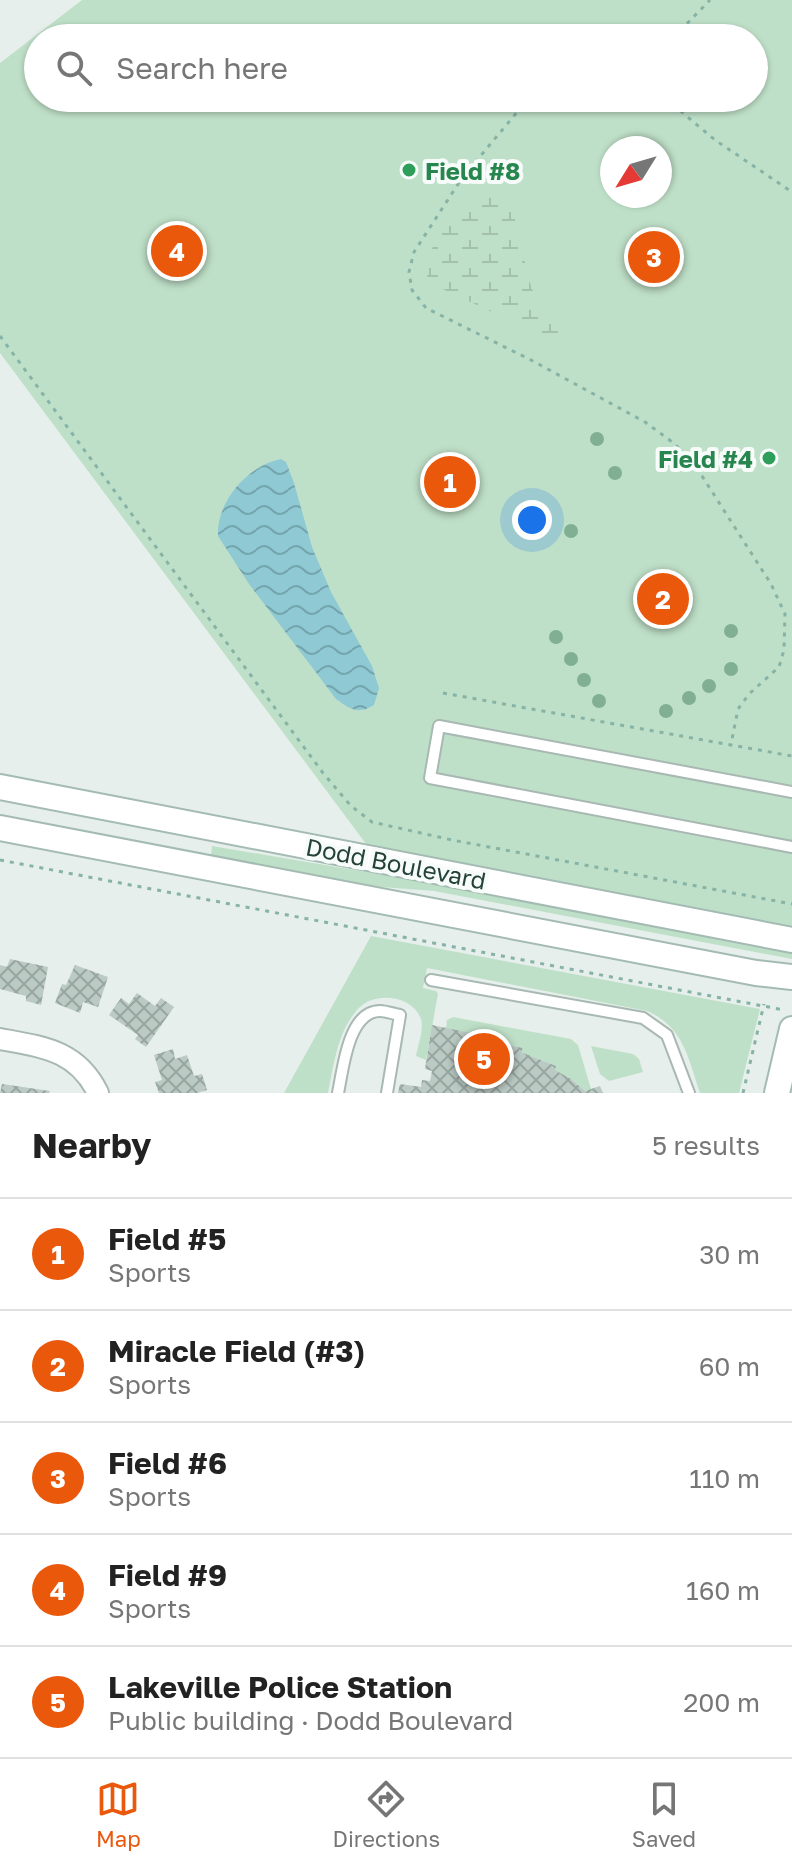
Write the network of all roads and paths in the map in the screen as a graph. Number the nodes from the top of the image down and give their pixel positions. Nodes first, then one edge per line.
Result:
1 (710, 0) edge
2 (687, 24) edge
3 (517, 112) edge
4 (682, 112) edge
5 (792, 192) edge
6 (0, 336) edge
7 (443, 693) dead end
8 (731, 744) junction
9 (792, 756) edge
10 (0, 787) edge
11 (792, 792) edge
12 (0, 828) edge
13 (792, 847) edge
14 (0, 860) edge
15 (792, 904) edge
16 (792, 940) edge
17 (792, 977) edge
18 (431, 980) dead end
19 (764, 1004) junction
20 (792, 1012) edge
21 (792, 1029) edge
22 (0, 1039) edge
23 (98, 1093) edge
24 (338, 1093) edge
25 (387, 1093) edge
26 (689, 1093) edge
27 (743, 1093) edge
28 (777, 1093) edge

1 - 2 path
3 - 8 path
4 - 5 path
6 - 15 path
7 - 8 path
8 - 9 path
10 - 16 main road, Dodd Boulevard
11 - 13 lane
12 - 17 main road, Dodd Boulevard
14 - 19 path
18 - 26 lane
19 - 20 path
19 - 27 path
21 - 28 main road
22 - 23 street
24 - 25 lane

